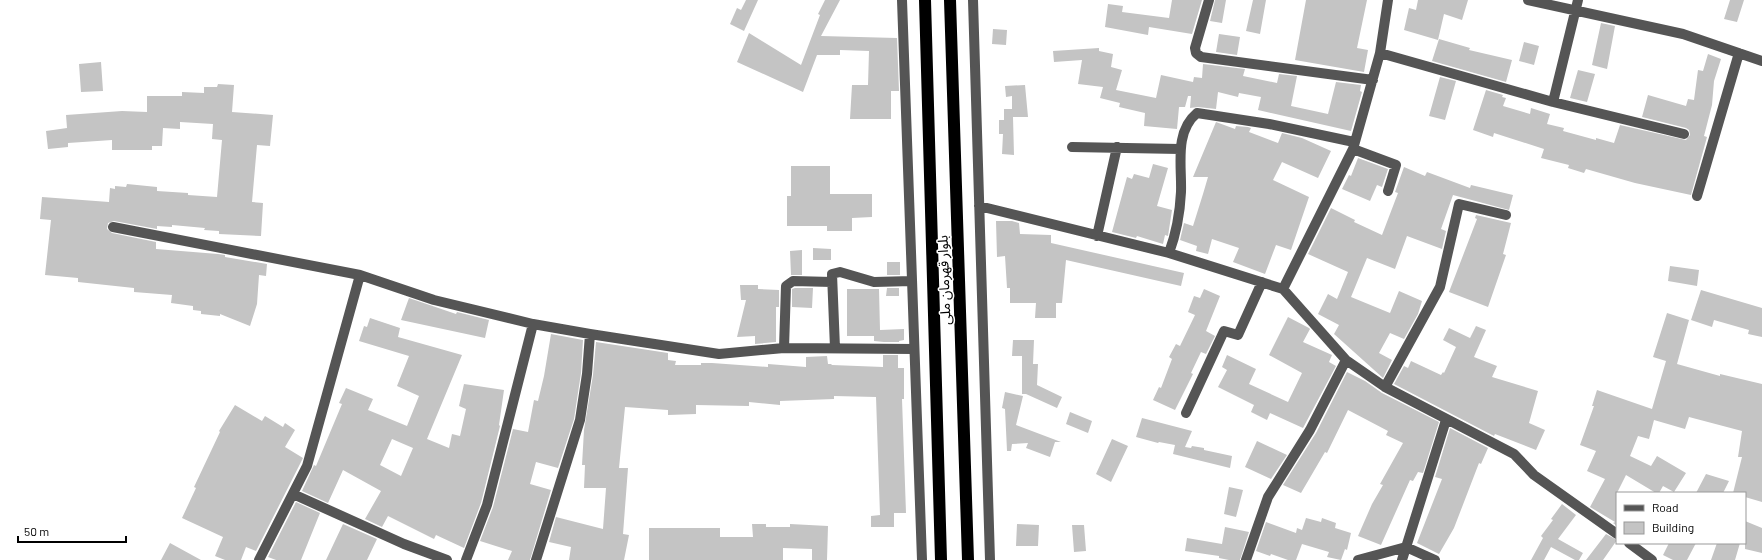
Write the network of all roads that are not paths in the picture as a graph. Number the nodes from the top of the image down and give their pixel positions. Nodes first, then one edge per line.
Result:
1 (902, 0) edge
2 (925, 0) edge
3 (950, 0) edge
4 (973, 0) edge
5 (1209, 0) edge
6 (1388, 0) edge
7 (1528, 0) edge
8 (1578, 0) edge
9 (1575, 10) junction
10 (1380, 53) junction
11 (1739, 53) junction
12 (1762, 61) edge
13 (1373, 80) junction
14 (1553, 102) junction
15 (1684, 134) dead end
16 (1354, 145) junction
17 (1072, 147) dead end
18 (1117, 147) junction
19 (1180, 149) junction
20 (1388, 190) dead end
21 (1698, 196) dead end
22 (979, 206) junction
23 (1506, 215) dead end
24 (113, 227) dead end
25 (1096, 236) junction
26 (1169, 253) junction
27 (360, 275) junction
28 (912, 281) junction
29 (832, 282) junction
30 (1262, 282) junction
31 (1283, 289) junction
32 (533, 324) junction
33 (590, 334) junction
34 (784, 348) junction
35 (835, 348) junction
36 (914, 349) junction
37 (1346, 360) junction
38 (1385, 387) junction
39 (1186, 413) dead end
40 (1446, 420) junction
41 (293, 494) junction
42 (1616, 533) edge
43 (1630, 544) edge
44 (1406, 547) junction
45 (259, 560) edge
46 (446, 560) edge
47 (466, 560) edge
48 (536, 560) edge
49 (922, 560) edge
50 (941, 560) edge
51 (968, 560) edge
52 (990, 560) edge
53 (1246, 560) edge
54 (1358, 560) edge
55 (1402, 560) edge
56 (1436, 560) edge
57 (1652, 560) edge

1 - 28 street
2 - 50 highway, بلوار قهرمان ملی
3 - 51 highway, بلوار قهرمان ملی
4 - 22 street
5 - 13 street
6 - 10 street
7 - 9 street
8 - 9 street
9 - 11 street
9 - 14 street
10 - 13 street
10 - 14 street
11 - 12 street
11 - 21 street
13 - 16 street
14 - 15 street
16 - 19 street
16 - 20 street
16 - 31 street
17 - 18 street
18 - 19 street
18 - 25 street
19 - 26 street
22 - 25 street
22 - 52 street
23 - 38 street
24 - 27 street
25 - 26 street
26 - 30 street
27 - 32 street
27 - 41 street
28 - 29 street
28 - 36 street
29 - 34 street
29 - 35 street
30 - 31 street
30 - 39 street
31 - 37 street
32 - 33 street
32 - 47 street
33 - 34 street
33 - 48 street
34 - 35 street
35 - 36 street
36 - 49 street
37 - 38 street
37 - 53 street
38 - 40 street
40 - 42 street
40 - 44 street
41 - 45 street
41 - 46 street
43 - 57 street
44 - 54 street
44 - 55 street
44 - 56 street

